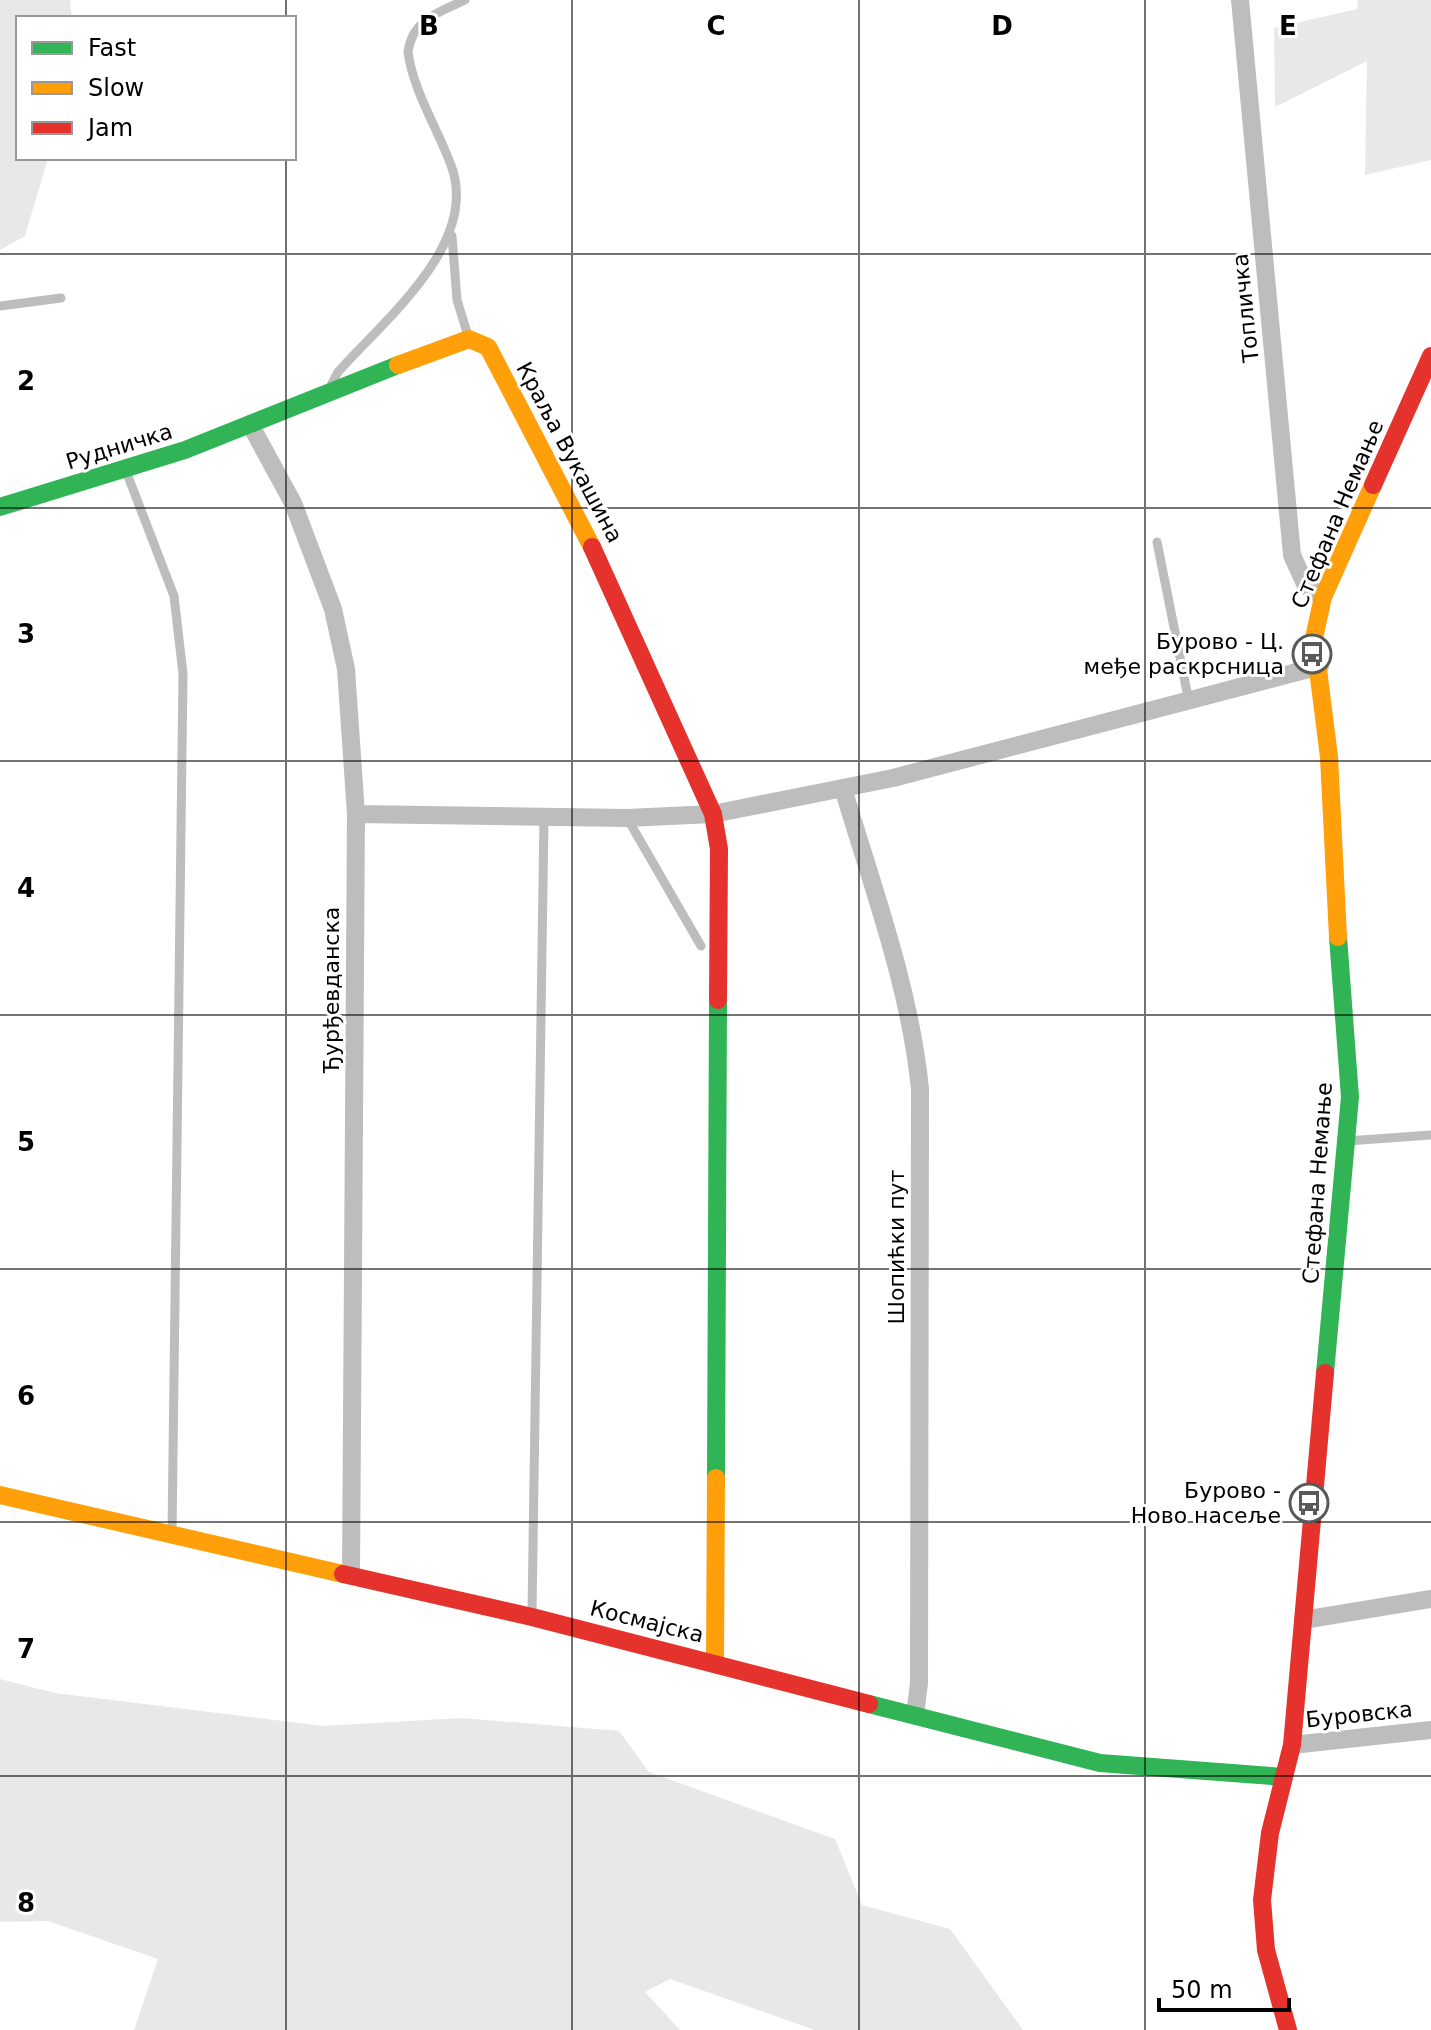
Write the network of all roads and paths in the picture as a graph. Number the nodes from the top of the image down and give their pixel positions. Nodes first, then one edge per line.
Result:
1 (465, 0) edge
2 (1240, 0) edge
3 (452, 233) junction
4 (61, 298) dead end
5 (0, 306) edge
6 (469, 339) junction
7 (1431, 356) edge
8 (326, 394) junction
9 (250, 424) junction
10 (126, 470) junction
11 (0, 507) edge
12 (1157, 542) dead end
13 (1323, 597) junction
14 (1320, 666) junction
15 (1189, 702) junction
16 (843, 788) junction
17 (356, 814) junction
18 (713, 814) junction
19 (544, 818) junction
20 (627, 818) junction
21 (701, 946) dead end
22 (1431, 1135) edge
23 (1347, 1141) junction
24 (0, 1495) edge
25 (172, 1534) junction
26 (351, 1575) junction
27 (1431, 1599) edge
28 (532, 1617) junction
29 (1303, 1620) junction
30 (715, 1664) junction
31 (915, 1715) junction
32 (1431, 1730) edge
33 (1292, 1745) junction
34 (1284, 1777) junction
35 (1288, 2030) edge

1 - 3 lane
2 - 13 street, Топличка
3 - 6 lane
3 - 8 lane
4 - 5 lane
6 - 8 street
6 - 18 street, Краља Вукашина
7 - 13 street, Стефана Немање
8 - 9 street
9 - 10 street, Рудничка
9 - 17 street, Ђурђевданска
10 - 11 street, Рудничка
10 - 25 lane
12 - 15 lane
13 - 14 street, Стефана Немање
14 - 15 street
14 - 23 street, Стефана Немање
15 - 16 street
16 - 18 street
16 - 31 street, Шопићки пут
17 - 19 street
17 - 26 street, Ђурђевданска
18 - 20 street
18 - 30 street, Краља Вукашина
19 - 20 street
19 - 28 lane
20 - 21 lane
22 - 23 lane
23 - 29 street, Стефана Немање
24 - 25 street, Космајска
25 - 26 street, Космајска
26 - 28 street, Космајска
27 - 29 street
28 - 30 street, Космајска
29 - 33 street, Стефана Немање
30 - 31 street, Космајска
31 - 34 street, Космајска
32 - 33 street, Буровска
33 - 34 street, Стефана Немање
34 - 35 street, Стефана Немање

